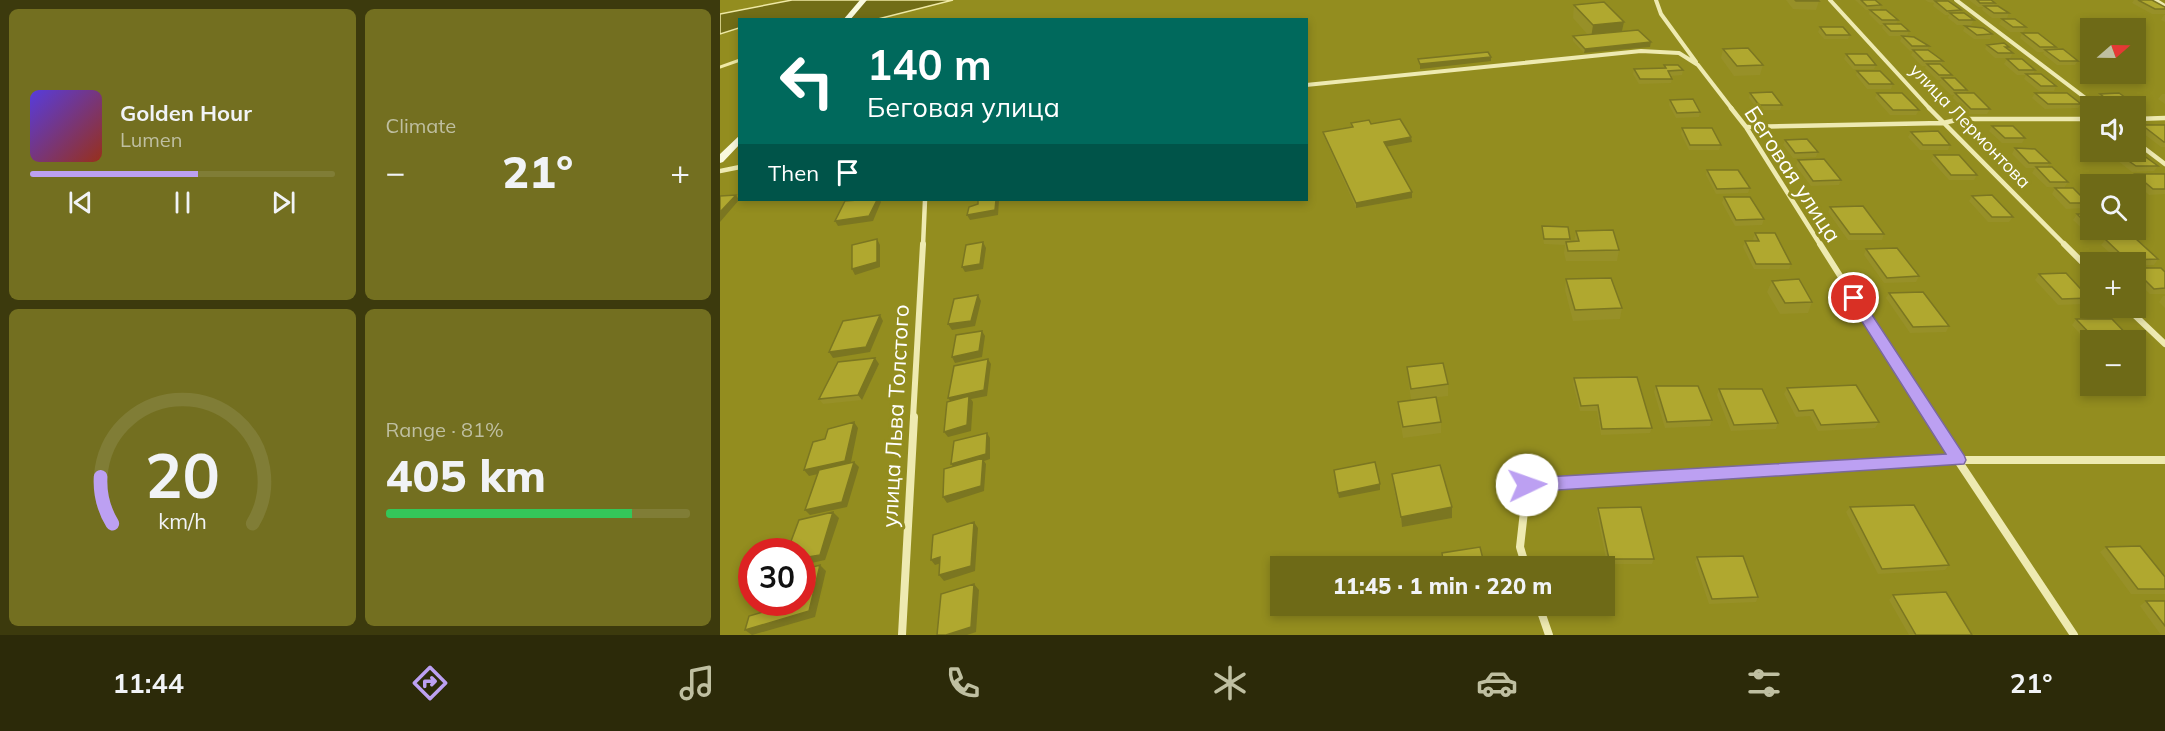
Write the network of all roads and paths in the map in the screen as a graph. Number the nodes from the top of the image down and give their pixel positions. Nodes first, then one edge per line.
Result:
1 (864, 0) edge
2 (1656, 0) edge
3 (1830, 0) edge
4 (1956, 0) edge
5 (2155, 0) edge
6 (2165, 6) edge
7 (848, 18) edge
8 (1698, 65) junction
9 (1308, 85) edge
10 (2083, 96) edge
11 (2165, 118) edge
12 (2080, 119) edge
13 (2146, 119) edge
14 (1943, 123) junction
15 (1746, 127) junction
16 (738, 140) edge
17 (2146, 150) edge
18 (720, 160) edge
19 (2165, 164) edge
20 (738, 167) edge
21 (720, 171) edge
22 (925, 201) edge
23 (2080, 260) edge
24 (2138, 318) edge
25 (2165, 344) edge
26 (1958, 460) junction
27 (2165, 460) edge
28 (1523, 556) edge
29 (1542, 616) edge
30 (902, 635) edge
31 (1549, 635) edge
32 (2074, 635) edge

1 - 7 main road
2 - 8 street
3 - 14 street, улица Лермонтова
4 - 10 street
5 - 6 street
8 - 9 street, Беговая улица
8 - 15 street, Беговая улица
11 - 13 street
12 - 14 street
14 - 15 street
14 - 23 street, улица Лермонтова
15 - 26 street, Беговая улица
16 - 18 main road
17 - 19 street
20 - 21 street
22 - 30 street, улица Льва Толстого
24 - 25 street
26 - 27 street
26 - 28 street
26 - 32 street, Беговая улица
29 - 31 street

